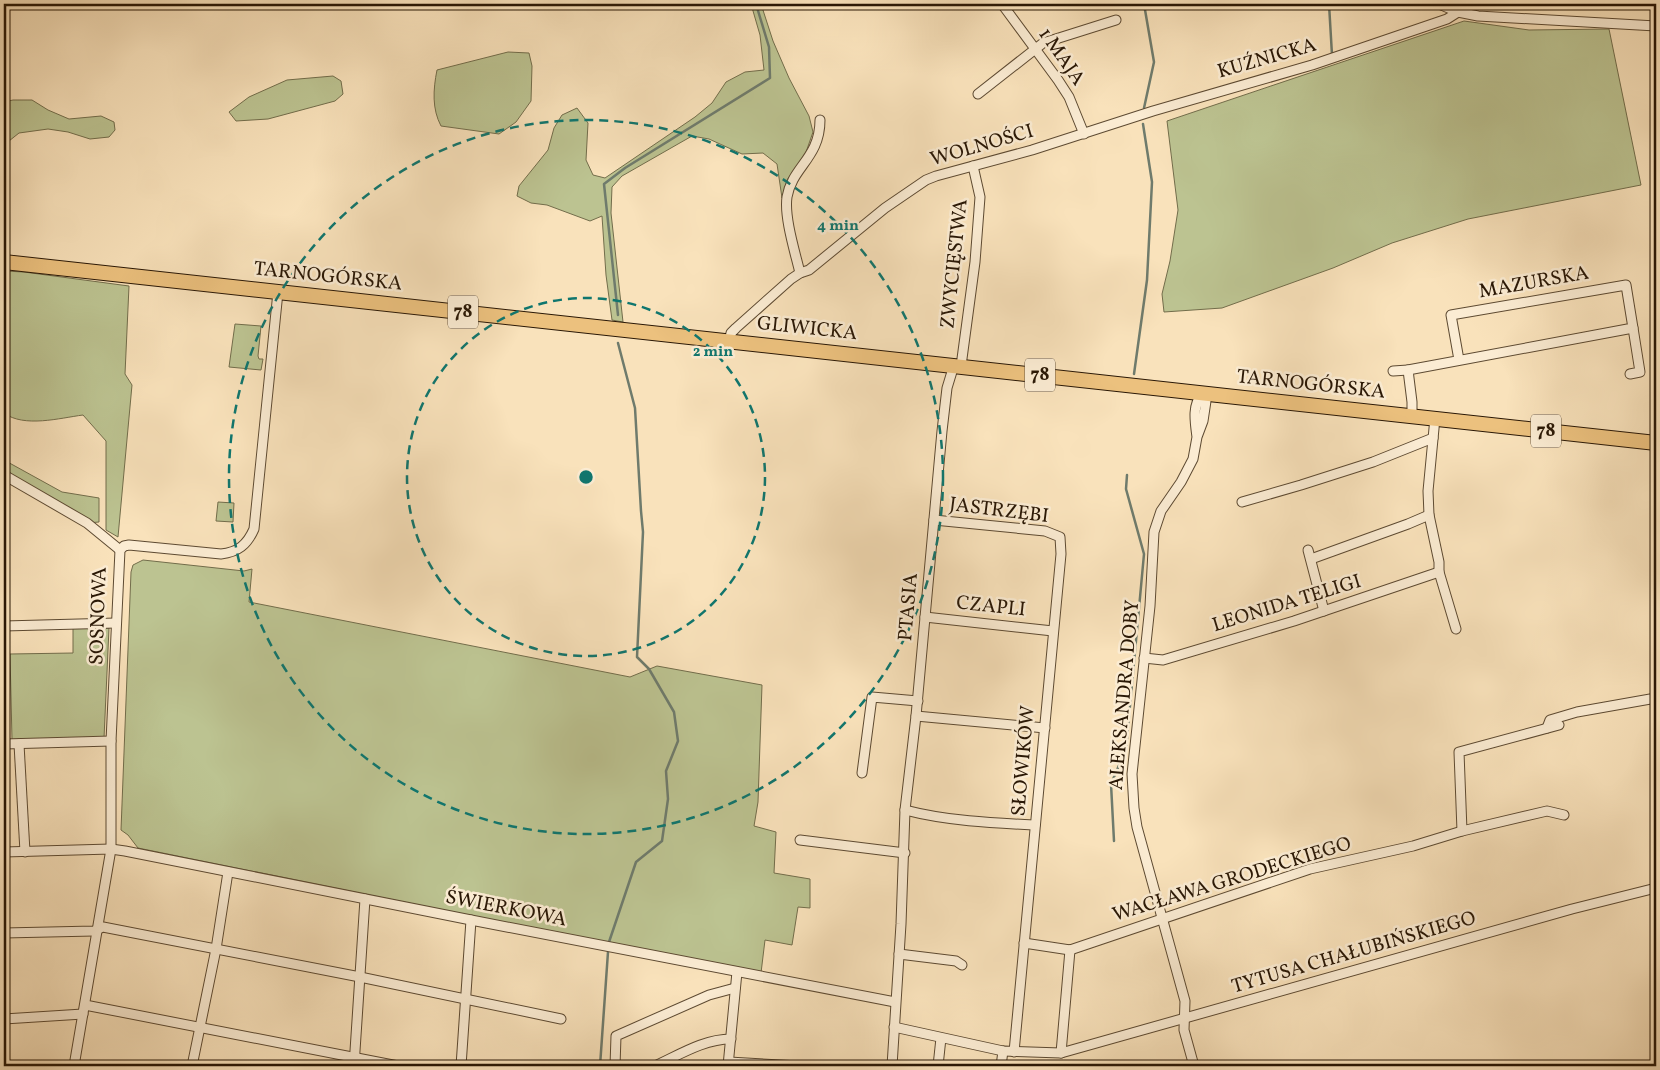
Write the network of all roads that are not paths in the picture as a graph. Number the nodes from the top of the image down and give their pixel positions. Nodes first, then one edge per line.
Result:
1 (1002, 4) edge
2 (1439, 4) edge
3 (1458, 12) junction
4 (1116, 20) dead end
5 (1656, 26) edge
6 (1036, 48) junction
7 (978, 94) dead end
8 (820, 120) dead end
9 (1084, 134) junction
10 (973, 166) junction
11 (4, 262) edge
12 (800, 273) junction
13 (278, 292) junction
14 (1633, 328) junction
15 (648, 332) joint
16 (729, 341) junction
17 (1459, 360) junction
18 (957, 366) junction
19 (1408, 370) junction
20 (1393, 371) dead end
21 (1630, 374) dead end
22 (1202, 394) junction
23 (1412, 416) junction
24 (1435, 418) junction
25 (1433, 438) junction
26 (1656, 443) edge
27 (4, 475) edge
28 (1242, 502) dead end
29 (1429, 515) junction
30 (934, 520) junction
31 (1060, 537) joint
32 (120, 550) junction
33 (1439, 572) junction
34 (1324, 611) junction
35 (925, 617) junction
36 (116, 623) junction
37 (4, 626) edge
38 (1456, 629) dead end
39 (1053, 631) junction
40 (1144, 658) junction
41 (1656, 698) edge
42 (918, 701) junction
43 (916, 716) junction
44 (1558, 725) dead end
45 (1044, 728) junction
46 (1547, 728) junction
47 (111, 742) junction
48 (4, 744) edge
49 (19, 744) junction
50 (862, 773) dead end
51 (905, 810) junction
52 (1564, 815) dead end
53 (1035, 825) junction
54 (1462, 831) junction
55 (800, 840) dead end
56 (111, 849) junction
57 (4, 852) edge
58 (25, 852) junction
59 (904, 853) junction
60 (228, 872) junction
61 (1656, 888) edge
62 (365, 899) junction
63 (471, 920) junction
64 (1163, 920) junction
65 (98, 929) junction
66 (4, 933) edge
67 (1024, 943) junction
68 (216, 949) junction
69 (1070, 950) junction
70 (899, 954) junction
71 (962, 965) dead end
72 (737, 972) junction
73 (360, 977) junction
74 (735, 988) junction
75 (466, 1000) junction
76 (895, 1002) junction
77 (84, 1009) junction
78 (4, 1019) edge
79 (562, 1019) dead end
80 (1183, 1020) junction
81 (200, 1027) junction
82 (894, 1027) junction
83 (941, 1038) junction
84 (731, 1039) junction
85 (1003, 1052) junction
86 (1014, 1052) junction
87 (1061, 1053) junction
88 (354, 1062) edge
89 (728, 1064) edge
90 (74, 1066) edge
91 (192, 1066) edge
92 (398, 1066) edge
93 (461, 1066) edge
94 (615, 1066) edge
95 (654, 1066) edge
96 (799, 1066) edge
97 (892, 1066) edge
98 (938, 1066) edge
99 (1001, 1066) edge
100 (1194, 1066) edge

1 - 6 street, 1 MAJA
2 - 3 street
3 - 5 street
3 - 9 street, KUŹNICKA
4 - 6 street
6 - 7 street
6 - 9 street, 1 MAJA
8 - 12 street
9 - 10 street, WOLNOŚCI
10 - 12 street, WOLNOŚCI
10 - 18 street, ZWYCIĘSTWA
11 - 13 main road, TARNOGÓRSKA / 78
12 - 16 street, WOLNOŚCI
13 - 15 main road, TARNOGÓRSKA / 78
13 - 32 street, SOSNOWA
14 - 17 street
14 - 17 street, MAZURSKA
14 - 21 street, MAZURSKA
15 - 16 main road, GLIWICKA / 78
16 - 18 main road, GLIWICKA / 78
17 - 19 street
18 - 22 main road, TARNOGÓRSKA / 78
18 - 30 street, PTASIA
19 - 20 street
19 - 23 street
22 - 23 main road, TARNOGÓRSKA / 78
22 - 40 street, ALEKSANDRA DOBY
23 - 24 main road, TARNOGÓRSKA / 78
24 - 25 street
24 - 26 main road, TARNOGÓRSKA / 78
25 - 28 street
25 - 29 street
27 - 32 street
29 - 33 street
29 - 34 street
30 - 31 street, JASTRZĘBI
30 - 35 street, PTASIA
31 - 39 street, SŁOWIKÓW
32 - 36 street, SOSNOWA
33 - 34 street, LEONIDA TELIGI
33 - 38 street
34 - 40 street, LEONIDA TELIGI
35 - 39 street, CZAPLI
35 - 42 street, PTASIA
36 - 37 street
36 - 47 street, SOSNOWA
39 - 45 street, SŁOWIKÓW
40 - 64 street, ALEKSANDRA DOBY
41 - 46 street
42 - 43 street, PTASIA
42 - 50 street
43 - 45 street
43 - 51 street, PTASIA
44 - 46 street
45 - 53 street, SŁOWIKÓW
46 - 54 street
47 - 49 street
47 - 56 street, SOSNOWA
48 - 49 street
49 - 58 street
51 - 53 street
51 - 59 street, PTASIA
52 - 54 street, WACŁAWA GRODECKIEGO
53 - 67 street, SŁOWIKÓW
54 - 64 street, WACŁAWA GRODECKIEGO
55 - 59 street
56 - 58 street, ŚWIERKOWA
56 - 60 street, ŚWIERKOWA
56 - 65 street, SOSNOWA
57 - 58 street, ŚWIERKOWA
59 - 70 street, PTASIA
60 - 62 street, ŚWIERKOWA
60 - 68 street
61 - 80 street, TYTUSA CHAŁUBIŃSKIEGO
62 - 63 street, ŚWIERKOWA
62 - 73 street
63 - 72 street, ŚWIERKOWA
63 - 75 street
64 - 69 street, WACŁAWA GRODECKIEGO
64 - 80 street, ALEKSANDRA DOBY
65 - 66 street
65 - 68 street
65 - 77 street, SOSNOWA
67 - 69 street
67 - 86 street, SŁOWIKÓW
68 - 73 street
68 - 81 street
69 - 87 street
70 - 71 street
70 - 76 street, PTASIA
72 - 74 street
72 - 76 street, ŚWIERKOWA
73 - 75 street
73 - 88 street
74 - 84 street
74 - 94 street
75 - 79 street
75 - 93 street
76 - 82 street, PTASIA
77 - 78 street
77 - 81 street
77 - 90 street, SOSNOWA
80 - 87 street, TYTUSA CHAŁUBIŃSKIEGO
80 - 100 street, ALEKSANDRA DOBY
81 - 88 street
81 - 91 street
82 - 83 street, TYTUSA CHAŁUBIŃSKIEGO
82 - 97 street, PTASIA
83 - 85 street, TYTUSA CHAŁUBIŃSKIEGO
83 - 98 street
84 - 89 street
84 - 95 street
85 - 86 street, TYTUSA CHAŁUBIŃSKIEGO
85 - 99 street
86 - 87 street, TYTUSA CHAŁUBIŃSKIEGO
88 - 92 street
89 - 96 street

